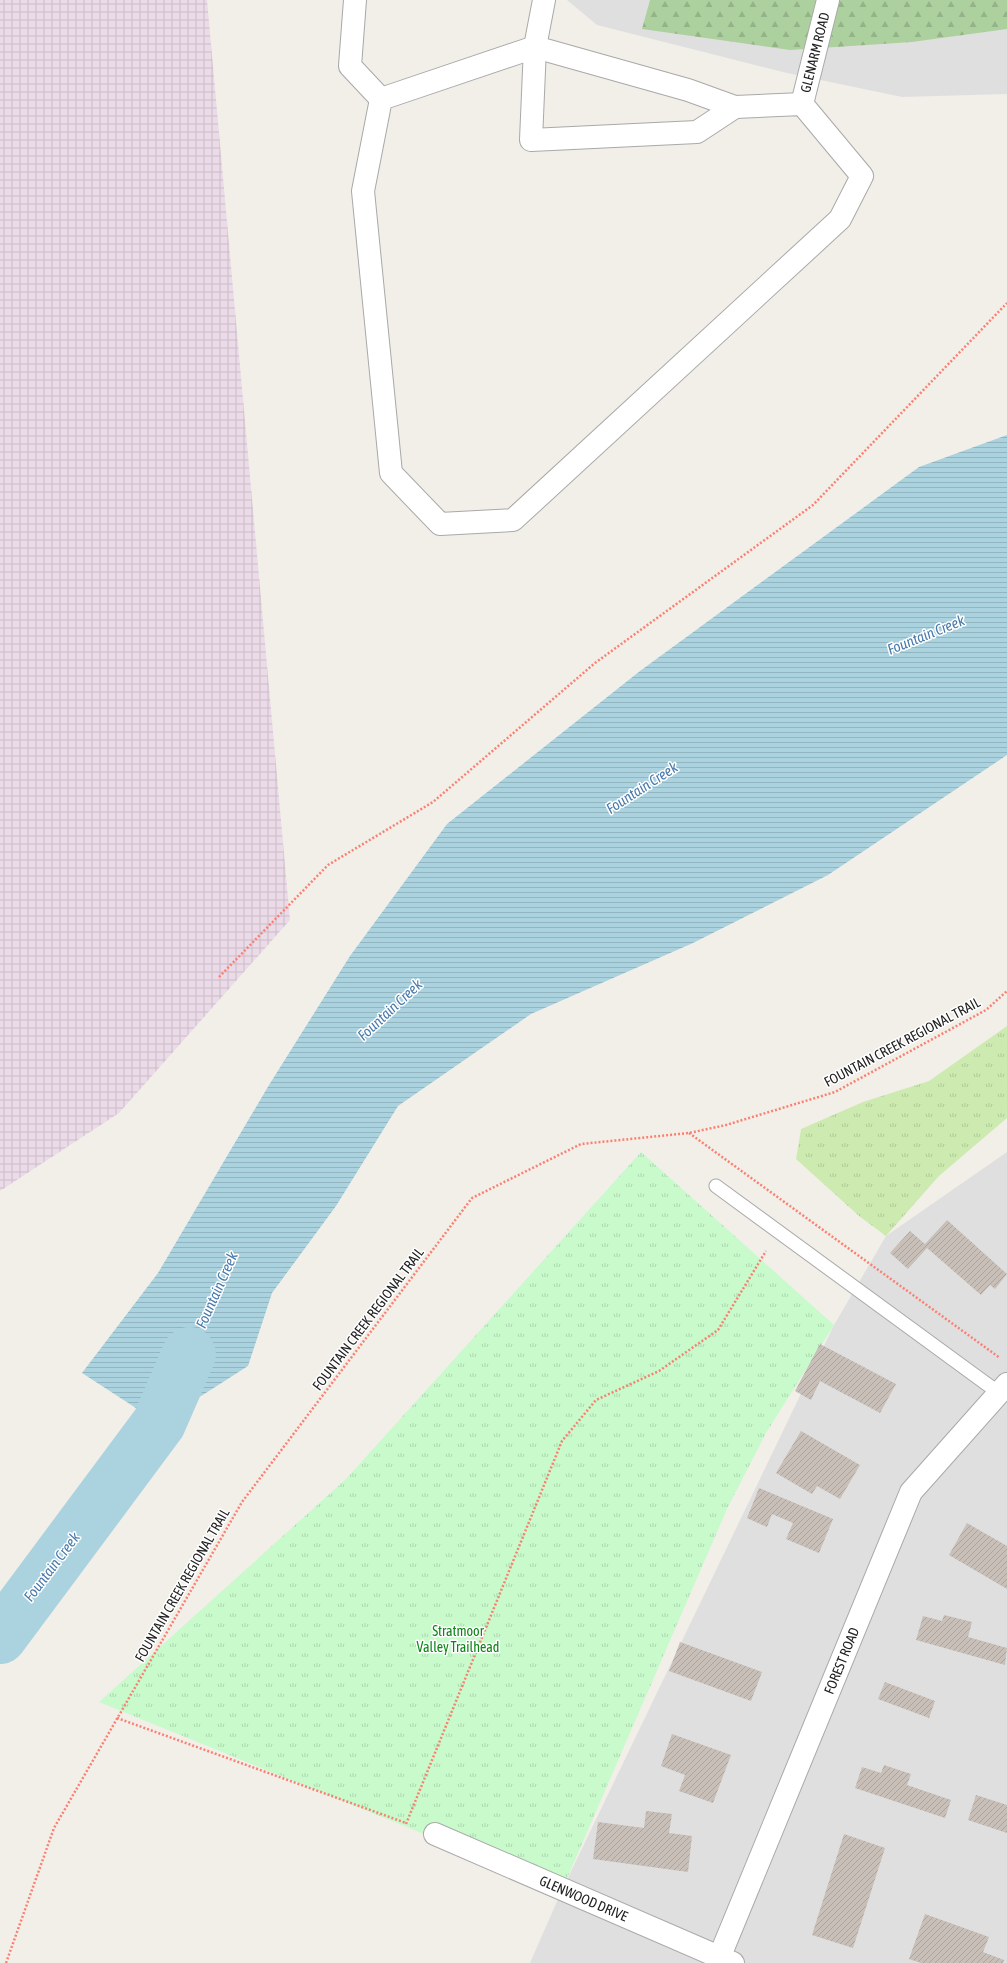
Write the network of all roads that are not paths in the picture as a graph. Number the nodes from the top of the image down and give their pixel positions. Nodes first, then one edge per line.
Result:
1 (355, 0) edge
2 (544, 0) edge
3 (828, 0) edge
4 (535, 47) junction
5 (381, 99) junction
6 (802, 104) junction
7 (735, 107) junction
8 (716, 1186) dead end
9 (1003, 1388) edge
10 (435, 1834) road end
11 (723, 1961) edge

1 - 5 street
2 - 4 street
3 - 6 street, GLENARM ROAD
4 - 5 street
4 - 7 street
4 - 7 street
5 - 6 street
6 - 7 street
8 - 9 lane
9 - 11 street, FOREST ROAD
10 - 11 street, GLENWOOD DRIVE

